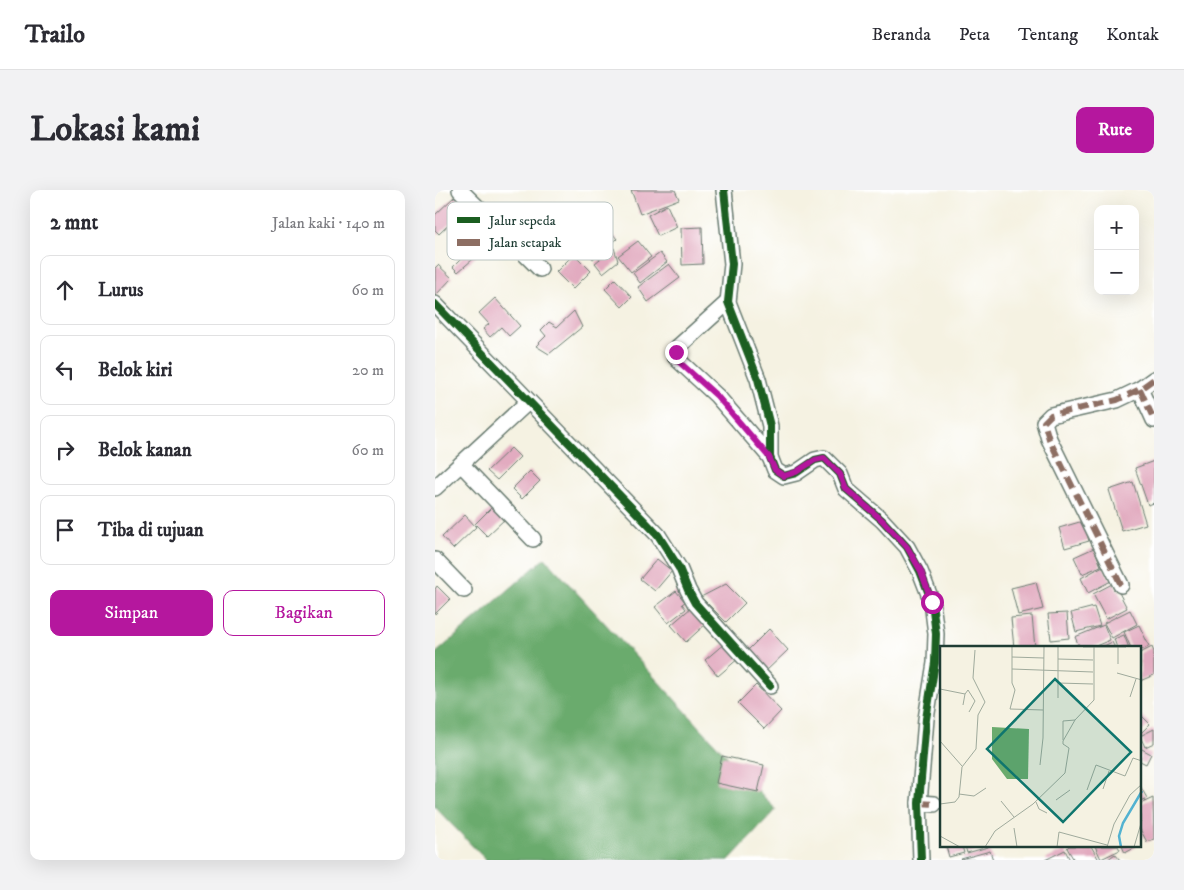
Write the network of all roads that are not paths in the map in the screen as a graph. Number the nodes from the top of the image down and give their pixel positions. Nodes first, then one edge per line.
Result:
1 (724, 190) edge
2 (531, 260) edge
3 (540, 270) dead end
4 (729, 302) junction
5 (435, 304) edge
6 (1154, 378) edge
7 (1140, 389) junction
8 (529, 402) junction
9 (1154, 420) edge
10 (769, 457) junction
11 (461, 464) junction
12 (435, 488) edge
13 (533, 539) dead end
14 (435, 560) edge
15 (1121, 585) dead end
16 (464, 590) dead end
17 (770, 686) dead end
18 (921, 860) edge

1 - 4 street
2 - 3 street
4 - 10 street
4 - 10 street
5 - 8 street
6 - 7 street
7 - 9 street
7 - 15 street
8 - 11 street
8 - 17 street
10 - 18 street
11 - 12 street
11 - 13 street
14 - 16 street

